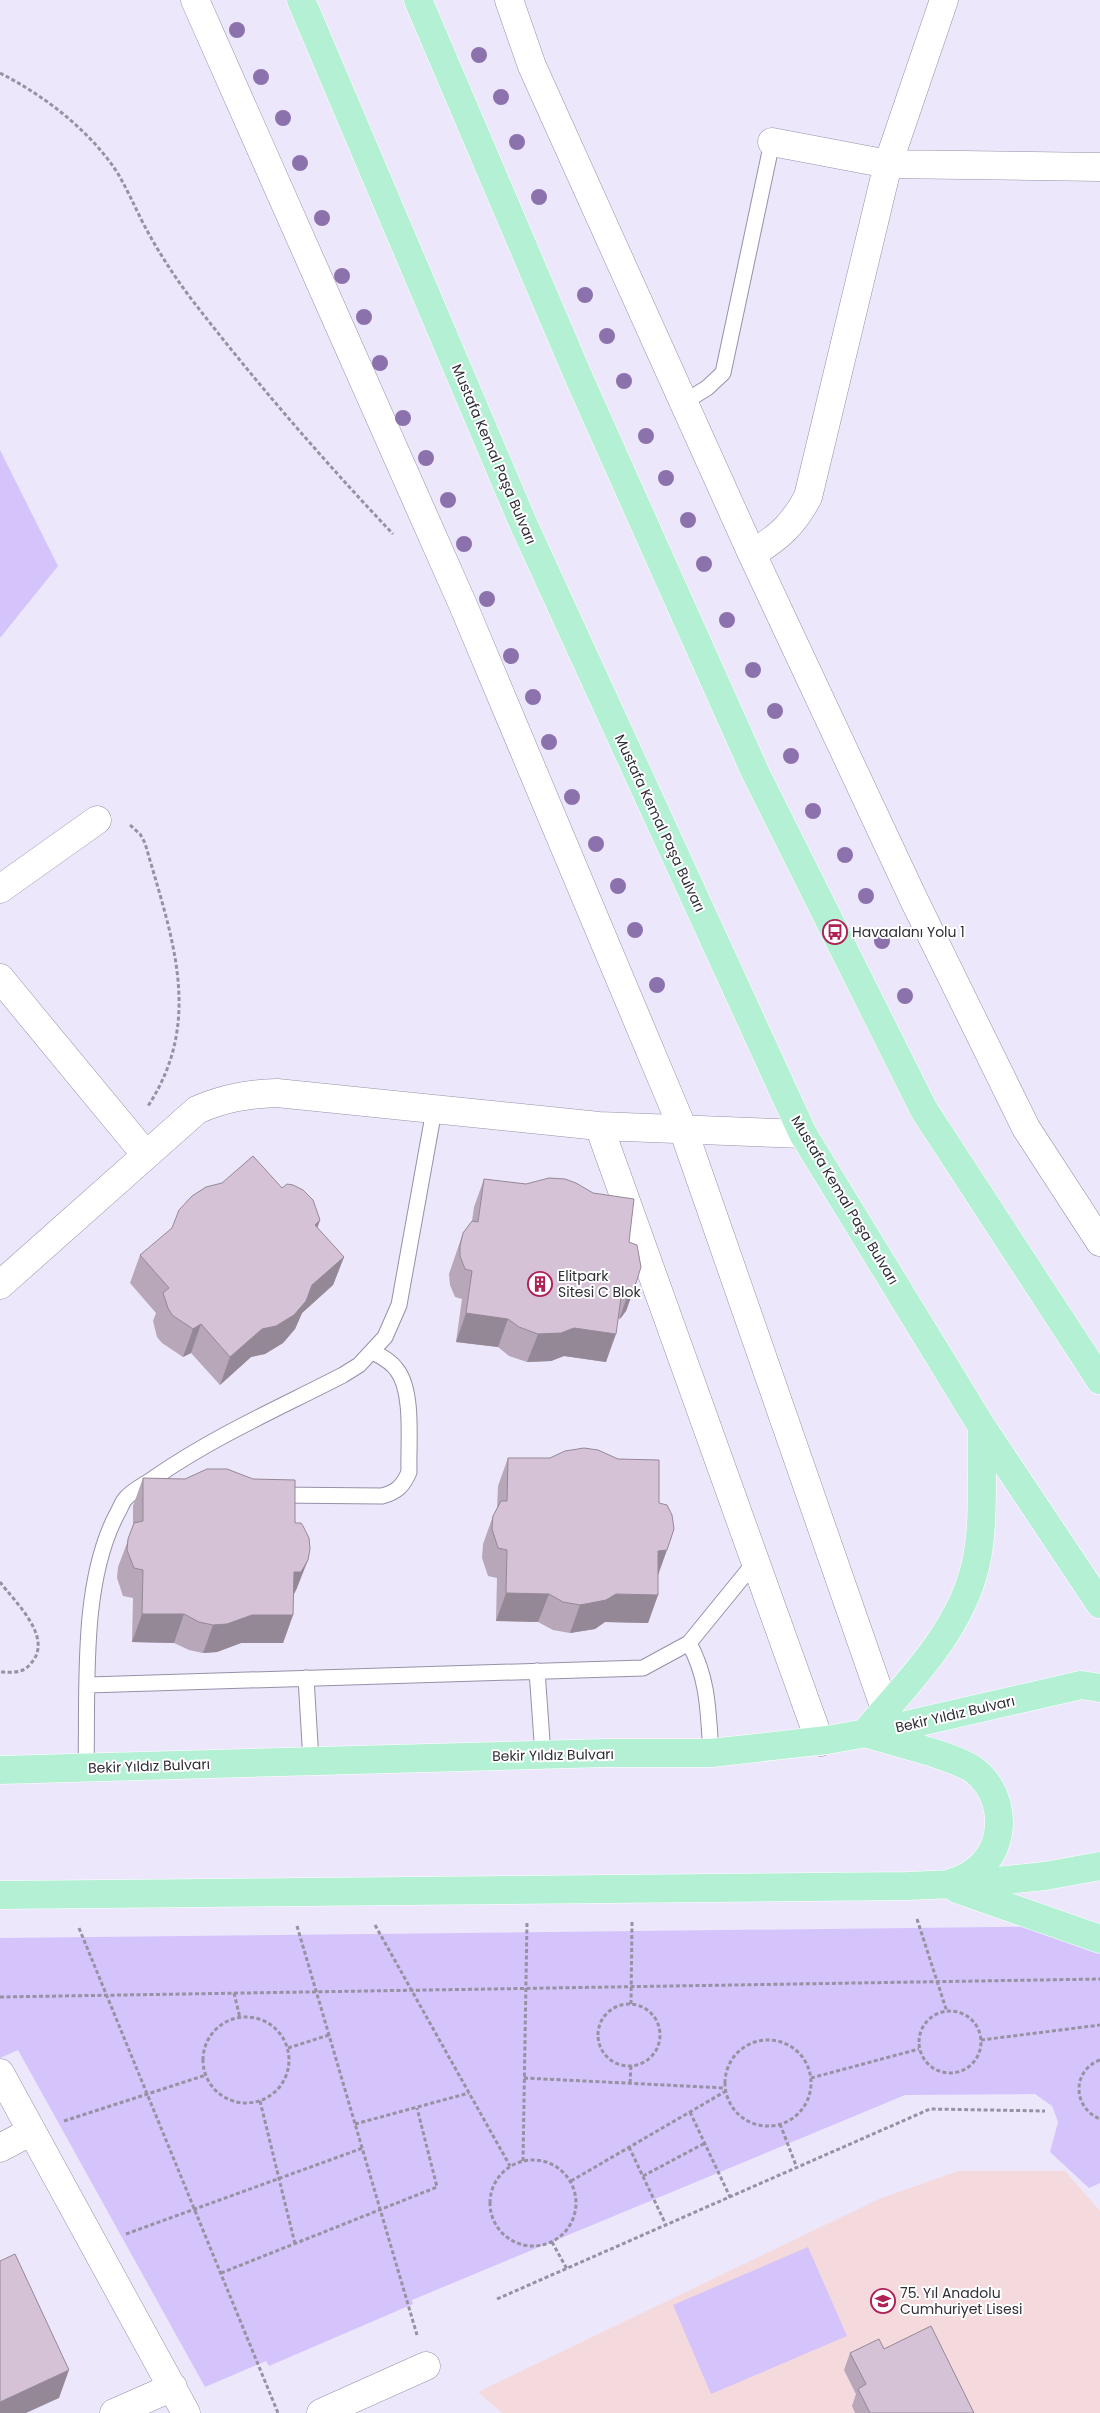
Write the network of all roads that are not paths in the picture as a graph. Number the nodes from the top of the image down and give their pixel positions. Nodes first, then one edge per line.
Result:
1 (195, 0) edge
2 (301, 0) edge
3 (418, 0) edge
4 (509, 0) edge
5 (944, 0) edge
6 (772, 142) joint
7 (888, 164) junction
8 (1100, 167) edge
9 (684, 402) junction
10 (752, 554) junction
11 (97, 820) road end
12 (0, 889) edge
13 (0, 978) edge
14 (434, 1110) junction
15 (599, 1126) junction
16 (683, 1129) junction
17 (803, 1134) junction
18 (146, 1155) junction
19 (1100, 1242) edge
20 (0, 1285) edge
21 (373, 1352) junction
22 (1100, 1380) edge
23 (982, 1427) junction
24 (264, 1494) edge
25 (756, 1562) junction
26 (1100, 1604) edge
27 (689, 1643) junction
28 (537, 1671) junction
29 (306, 1678) junction
30 (88, 1685) junction
31 (1100, 1688) edge
32 (885, 1709) junction
33 (865, 1733) junction
34 (820, 1742) junction
35 (711, 1753) junction
36 (543, 1755) junction
37 (311, 1761) junction
38 (86, 1767) junction
39 (0, 1770) edge
40 (1100, 1866) edge
41 (944, 1884) junction
42 (0, 1895) edge
43 (1100, 1939) edge
44 (0, 2074) edge
45 (32, 2132) junction
46 (0, 2148) edge
47 (426, 2366) road end
48 (173, 2387) junction
49 (114, 2413) edge
50 (186, 2413) edge
51 (321, 2413) edge

1 - 16 street
2 - 17 main road, Mustafa Kemal Paşa Bulvarı
3 - 22 main road
4 - 9 street
5 - 7 street
6 - 7 street
6 - 9 lane
7 - 8 street
7 - 10 street
9 - 10 street
10 - 19 street
11 - 12 street
13 - 18 street
14 - 15 street
14 - 18 street
14 - 21 lane
15 - 16 street
15 - 25 street
16 - 17 street
16 - 32 street
17 - 23 main road, Mustafa Kemal Paşa Bulvarı
18 - 20 street
21 - 24 lane
21 - 30 lane
23 - 26 main road, Mustafa Kemal Paşa Bulvarı
23 - 32 main road
25 - 27 lane
25 - 34 street
27 - 28 lane
27 - 35 lane
28 - 29 lane
28 - 36 lane
29 - 30 lane
29 - 37 lane
30 - 38 lane
31 - 33 main road, Bekir Yıldız Bulvarı
32 - 33 main road
33 - 34 main road, Bekir Yıldız Bulvarı
33 - 41 main road
34 - 35 main road, Bekir Yıldız Bulvarı
35 - 36 main road, Bekir Yıldız Bulvarı
36 - 37 main road, Bekir Yıldız Bulvarı
37 - 38 main road, Bekir Yıldız Bulvarı
38 - 39 main road, Bekir Yıldız Bulvarı
40 - 41 main road
41 - 42 main road
41 - 43 main road
44 - 45 street
45 - 46 street
45 - 48 street
47 - 51 street
48 - 49 street
48 - 50 street

